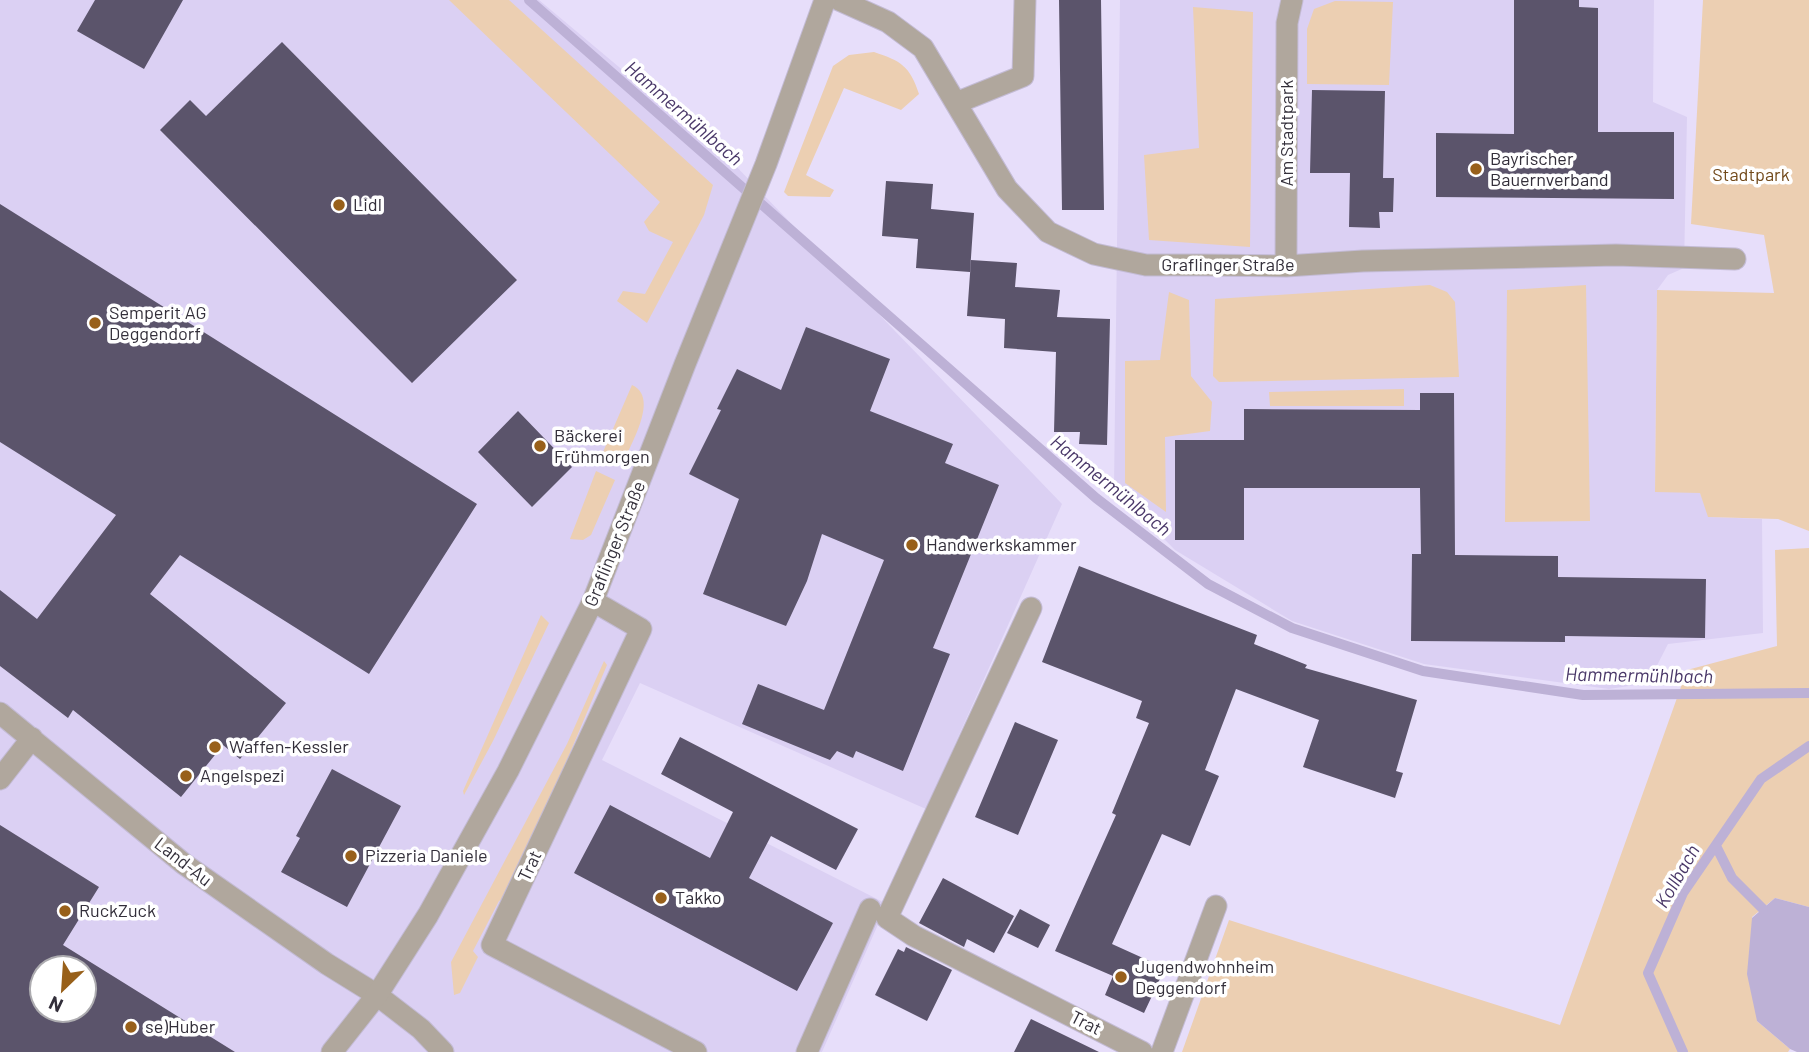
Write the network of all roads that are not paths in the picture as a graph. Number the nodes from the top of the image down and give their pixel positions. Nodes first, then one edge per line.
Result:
1 (825, 0) edge
2 (839, 0) edge
3 (1025, 0) edge
4 (1292, 0) edge
5 (956, 103) junction
6 (1735, 259) dead end
7 (1286, 266) junction
8 (593, 601) junction
9 (1031, 608) dead end
10 (0, 713) edge
11 (32, 738) junction
12 (0, 779) edge
13 (1216, 906) dead end
14 (870, 909) dead end
15 (377, 995) junction
16 (332, 1052) edge
17 (443, 1052) edge
18 (696, 1052) edge
19 (807, 1052) edge
20 (1142, 1052) edge
21 (1163, 1052) edge

1 - 8 street, Graflinger Straße
2 - 5 street, Graflinger Straße
3 - 5 street
4 - 7 street, Am Stadtpark
5 - 7 street, Graflinger Straße
6 - 7 street, Graflinger Straße
8 - 15 street, Graflinger Straße
8 - 18 street, Trat
9 - 20 street, Trat
10 - 11 street, Land-Au
11 - 12 street
11 - 15 street, Land-Au
13 - 21 street
14 - 19 street
15 - 16 street, Graflinger Straße
15 - 17 street

